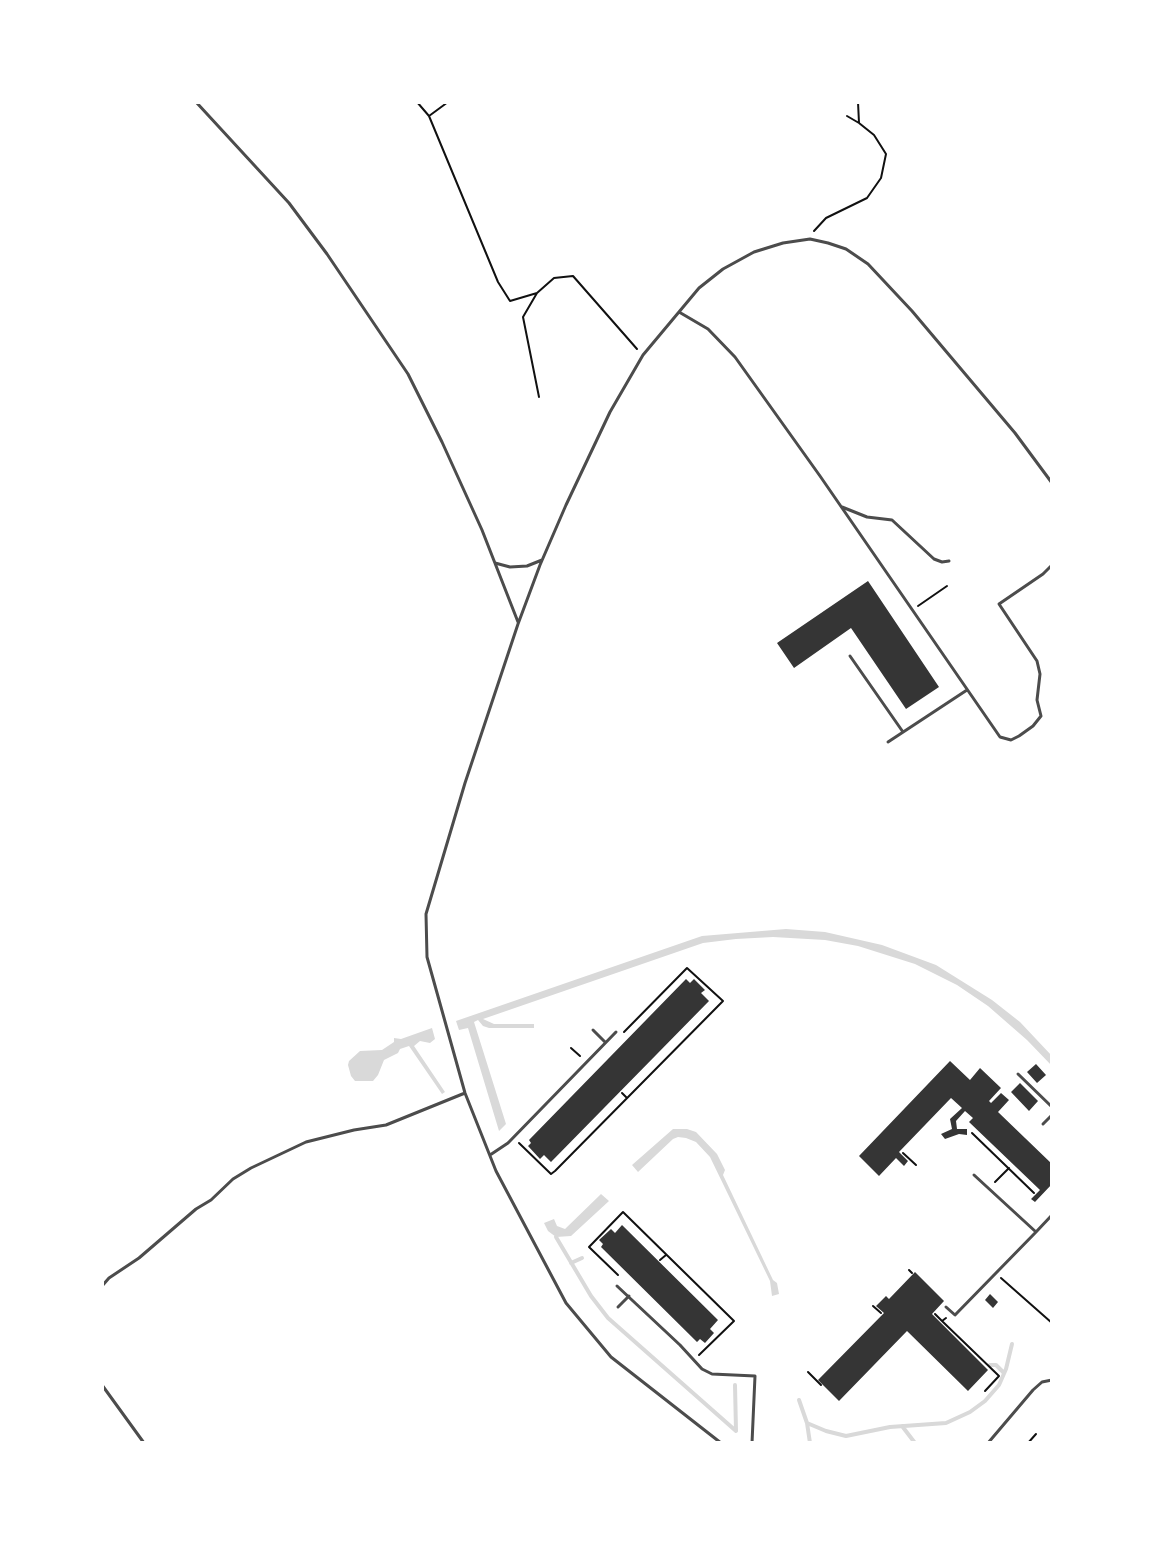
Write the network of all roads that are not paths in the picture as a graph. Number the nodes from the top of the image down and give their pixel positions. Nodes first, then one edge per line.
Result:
1 (196, 102) edge
2 (679, 312) junction
3 (1052, 483) edge
4 (841, 506) junction
5 (542, 560) junction
6 (949, 561) dead end
7 (495, 563) junction
8 (1052, 565) edge
9 (518, 624) junction
10 (850, 656) dead end
11 (968, 690) junction
12 (903, 732) junction
13 (888, 742) dead end
14 (592, 1030) dead end
15 (616, 1032) dead end
16 (605, 1042) junction
17 (1018, 1074) dead end
18 (465, 1093) junction
19 (1052, 1107) edge
20 (1052, 1115) edge
21 (1043, 1124) dead end
22 (490, 1155) junction
23 (974, 1175) dead end
24 (1052, 1215) edge
25 (1036, 1232) junction
26 (102, 1286) edge
27 (617, 1286) dead end
28 (629, 1296) junction
29 (618, 1307) dead end
30 (946, 1307) dead end
31 (1052, 1380) edge
32 (102, 1385) edge
33 (144, 1443) edge
34 (721, 1443) edge
35 (752, 1443) edge
36 (988, 1443) edge

1 - 7 lane
2 - 3 lane
2 - 4 lane
2 - 5 lane
4 - 6 lane
4 - 11 lane
5 - 7 lane
5 - 9 lane
7 - 9 lane
8 - 11 lane
9 - 18 lane
10 - 12 lane
11 - 12 lane
12 - 13 lane
14 - 16 lane
15 - 16 lane
16 - 22 lane
17 - 19 lane
18 - 22 lane
18 - 26 lane
20 - 21 lane
22 - 34 lane
23 - 25 lane
24 - 25 lane
25 - 30 lane
27 - 28 lane
28 - 29 lane
28 - 35 lane
31 - 36 lane
32 - 33 lane

